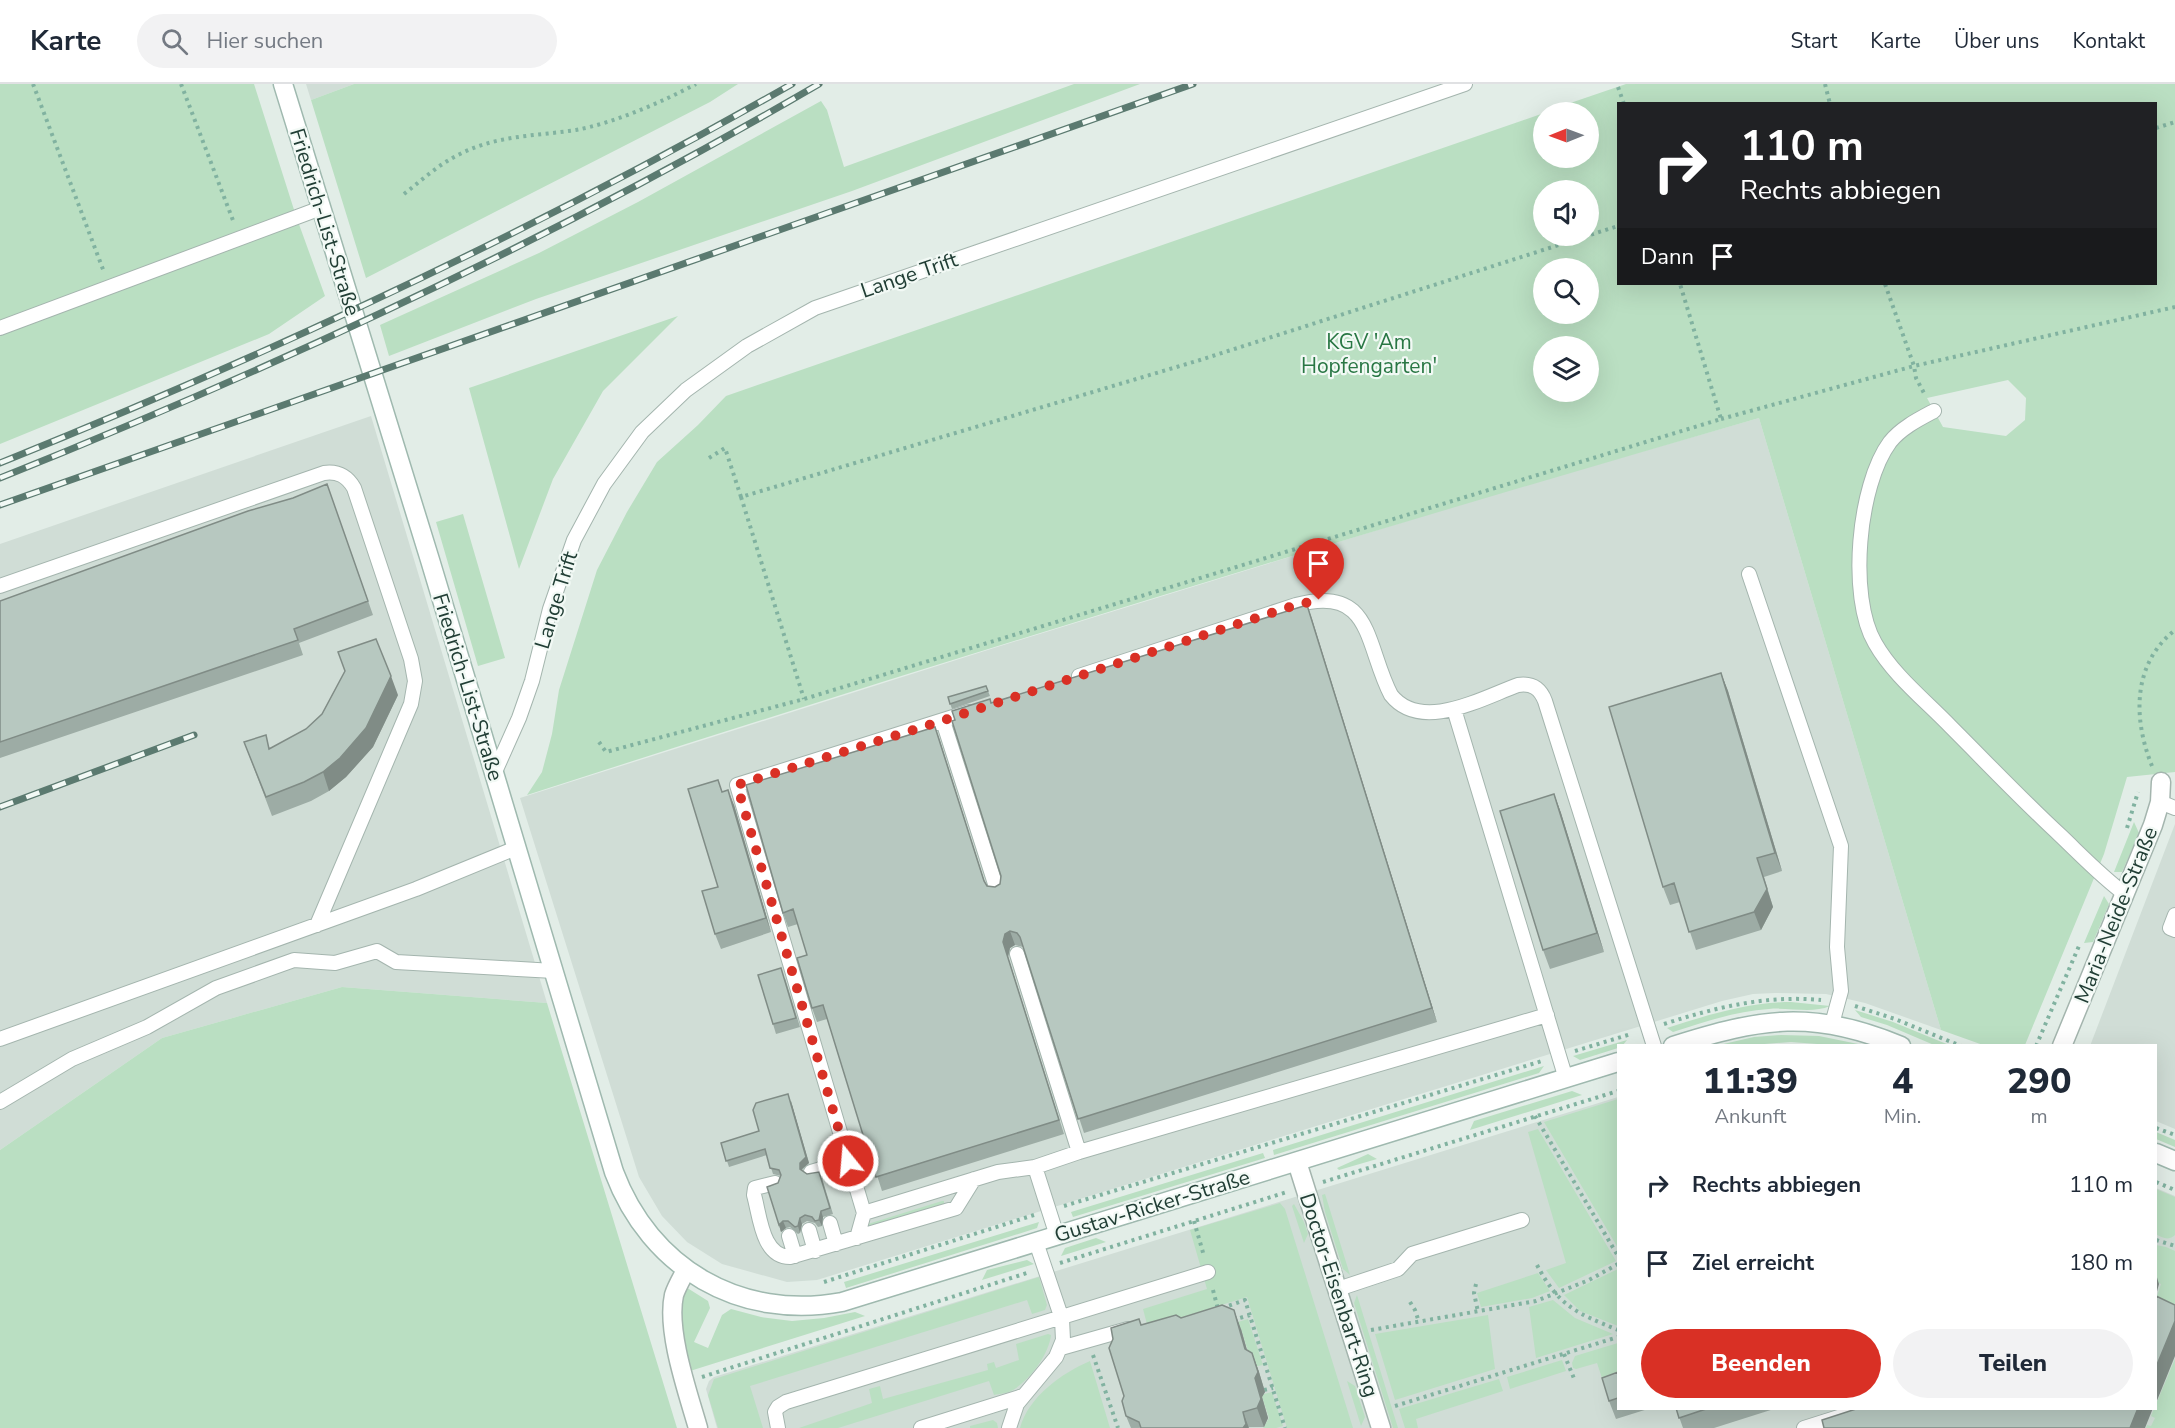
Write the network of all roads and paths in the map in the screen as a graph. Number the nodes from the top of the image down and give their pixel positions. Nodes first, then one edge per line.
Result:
1 (33, 84) edge
2 (181, 84) edge
3 (283, 84) edge
4 (696, 84) edge
5 (1465, 84) edge
6 (1825, 84) edge
7 (1618, 87) dead end
8 (1623, 102) edge
9 (1830, 102) edge
10 (2175, 122) edge
11 (2157, 128) edge
12 (404, 194) dead end
13 (321, 208) junction
14 (1617, 226) edge
15 (239, 238) junction
16 (1680, 285) edge
17 (1886, 285) edge
18 (110, 287) junction
19 (2175, 308) edge
20 (0, 328) edge
21 (1914, 366) junction
22 (1934, 411) joint
23 (1721, 419) junction
24 (709, 458) dead end
25 (741, 497) junction
26 (1749, 574) dead end
27 (0, 586) edge
28 (2175, 630) edge
29 (1068, 680) edge
30 (804, 699) junction
31 (1454, 709) junction
32 (978, 710) edge
33 (943, 721) junction
34 (599, 742) dead end
35 (494, 774) junction
36 (2161, 782) joint
37 (2168, 805) edge
38 (516, 848) junction
39 (998, 892) edge
40 (2125, 894) junction
41 (2175, 915) edge
42 (317, 925) junction
43 (2175, 930) edge
44 (1017, 954) dead end
45 (554, 971) junction
46 (1547, 1015) junction
47 (1832, 1024) junction
48 (0, 1039) edge
49 (1653, 1044) edge
50 (1679, 1044) edge
51 (1896, 1044) edge
52 (2063, 1044) edge
53 (1617, 1062) edge
54 (1566, 1079) junction
55 (1617, 1091) edge
56 (0, 1102) edge
57 (1535, 1116) junction
58 (2157, 1128) edge
59 (2175, 1135) edge
60 (1079, 1152) junction
61 (2157, 1153) edge
62 (848, 1161) junction
63 (2175, 1161) edge
64 (1297, 1162) junction
65 (1035, 1167) junction
66 (814, 1173) edge
67 (974, 1179) junction
68 (2157, 1182) edge
69 (774, 1185) edge
70 (1305, 1186) junction
71 (2175, 1190) edge
72 (864, 1213) junction
73 (1522, 1220) dead end
74 (830, 1223) dead end
75 (809, 1230) dead end
76 (789, 1236) dead end
77 (1057, 1236) junction
78 (857, 1238) junction
79 (2157, 1240) edge
80 (1036, 1242) junction
81 (837, 1244) junction
82 (2175, 1246) edge
83 (815, 1251) junction
84 (1617, 1254) edge
85 (795, 1256) junction
86 (1538, 1265) dead end
87 (1617, 1265) edge
88 (1046, 1267) junction
89 (686, 1270) junction
90 (1208, 1272) dead end
91 (1476, 1284) dead end
92 (1338, 1289) junction
93 (1557, 1294) junction
94 (1410, 1302) dead end
95 (1210, 1312) edge
96 (1478, 1312) junction
97 (1250, 1315) junction
98 (1061, 1316) junction
99 (1227, 1322) edge
100 (1419, 1322) junction
101 (1135, 1327) edge
102 (1371, 1330) dead end
103 (1617, 1330) edge
104 (1617, 1337) edge
105 (1088, 1340) junction
106 (1061, 1348) junction
107 (1563, 1354) junction
108 (1267, 1371) junction
109 (1260, 1374) edge
110 (1575, 1381) dead end
111 (685, 1382) junction
112 (1273, 1388) junction
113 (1264, 1390) dead end
114 (1023, 1396) junction
115 (1394, 1406) dead end
116 (1861, 1410) edge
117 (698, 1428) edge
118 (778, 1428) edge
119 (921, 1428) edge
120 (1009, 1428) edge
121 (1118, 1428) edge
122 (1285, 1428) edge
123 (1381, 1428) edge
124 (1804, 1428) edge

1 - 18 path
2 - 15 path
3 - 13 street, Friedrich-List-Straße
4 - 12 path
5 - 35 lane, Lange Trift
6 - 9 path
7 - 8 path
10 - 11 path
13 - 15 lane
13 - 35 street, Friedrich-List-Straße
14 - 25 path
15 - 18 lane
16 - 23 path
17 - 21 path
18 - 20 lane
19 - 21 path
21 - 22 path
21 - 23 path
22 - 40 lane
23 - 30 path
24 - 25 path
25 - 30 path
26 - 47 lane
27 - 42 lane
28 - 36 path
29 - 31 lane
30 - 34 path
31 - 46 lane
31 - 49 lane
32 - 33 lane
33 - 39 lane
33 - 62 lane
35 - 38 street, Friedrich-List-Straße
36 - 37 street, Maria-Neide-Straße
37 - 40 street, Maria-Neide-Straße
38 - 42 lane
38 - 45 street, Friedrich-List-Straße
40 - 52 street, Maria-Neide-Straße
41 - 43 lane
42 - 48 lane
44 - 60 lane
45 - 56 lane
45 - 89 street, Friedrich-List-Straße
46 - 54 lane
46 - 60 lane
47 - 50 street
47 - 51 street
53 - 54 street, Gustav-Ricker-Straße
54 - 64 street, Gustav-Ricker-Straße
55 - 57 path
57 - 70 path
57 - 84 path
58 - 59 path
60 - 65 lane
61 - 63 street
62 - 66 lane
62 - 72 lane
64 - 70 street, Doctor-Eisenbart-Ring
64 - 77 street, Gustav-Ricker-Straße
65 - 67 lane
65 - 77 lane
67 - 72 lane
67 - 78 lane
68 - 71 path
69 - 85 lane
70 - 88 path
70 - 92 street, Doctor-Eisenbart-Ring
72 - 78 lane
73 - 92 lane
74 - 81 lane
75 - 83 lane
76 - 85 lane
77 - 80 street, Gustav-Ricker-Straße
78 - 81 lane
79 - 82 path
80 - 88 lane
80 - 89 street, Gustav-Ricker-Straße
81 - 83 lane
83 - 85 lane
86 - 93 path
87 - 93 path
88 - 98 lane
88 - 111 path
89 - 111 street
90 - 98 lane
91 - 96 path
92 - 123 street, Doctor-Eisenbart-Ring
93 - 96 path
93 - 103 path
94 - 100 path
95 - 97 path
96 - 100 path
97 - 99 path
97 - 108 path
98 - 106 lane
98 - 118 lane
100 - 102 path
101 - 105 lane
104 - 107 path
105 - 106 lane
105 - 121 path
106 - 114 lane
107 - 110 path
107 - 115 path
108 - 109 path
108 - 112 path
111 - 117 street
112 - 113 path
112 - 122 path
114 - 119 lane
114 - 120 lane
116 - 124 lane

